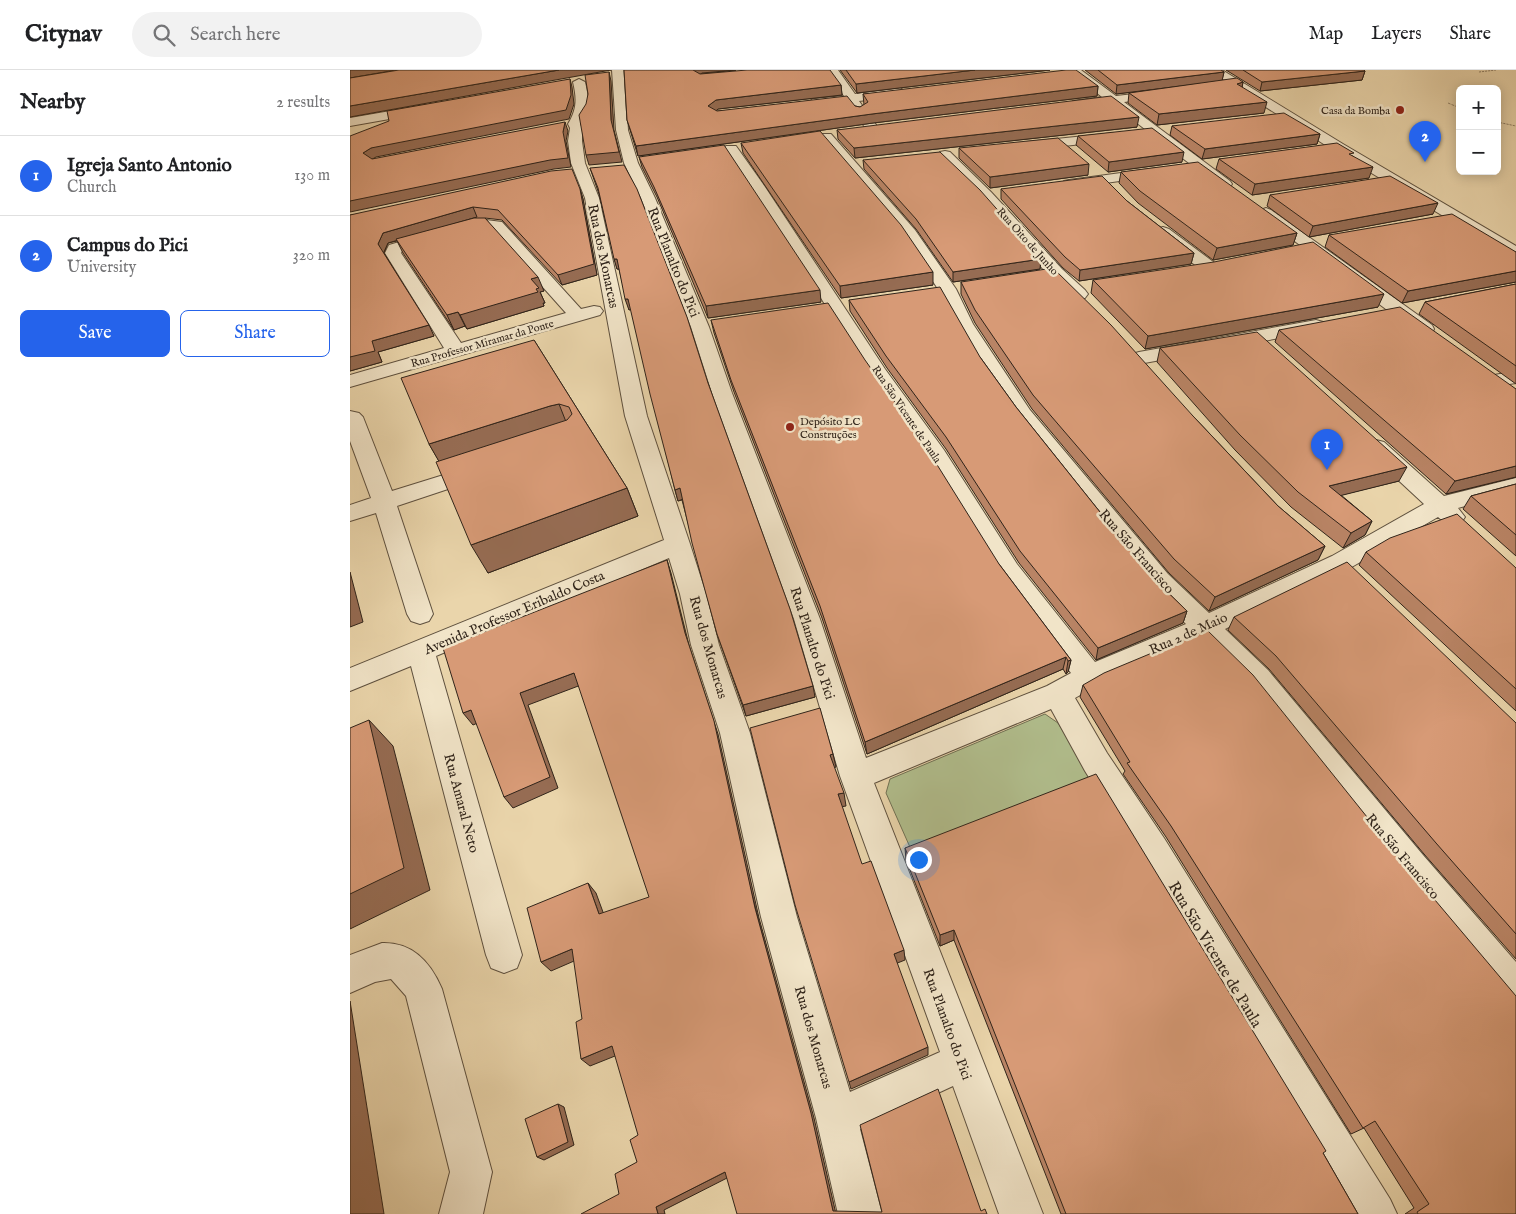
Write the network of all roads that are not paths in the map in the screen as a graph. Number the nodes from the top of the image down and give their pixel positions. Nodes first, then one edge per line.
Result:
1 (832, 70) edge
2 (1214, 70) edge
3 (1076, 71) edge
4 (1058, 75) edge
5 (598, 78) edge
6 (1237, 84) junction
7 (1219, 86) edge
8 (910, 91) edge
9 (1182, 91) edge
10 (851, 98) junction
11 (1112, 99) junction
12 (800, 104) edge
13 (1064, 105) edge
14 (434, 107) edge
15 (1289, 116) junction
16 (1270, 118) edge
17 (350, 121) edge
18 (873, 129) edge
19 (1174, 130) edge
20 (1156, 132) junction
21 (829, 136) edge
22 (1062, 142) junction
23 (1013, 147) edge
24 (1338, 147) junction
25 (734, 148) edge
26 (1320, 150) edge
27 (964, 153) edge
28 (1076, 154) edge
29 (1218, 163) edge
30 (1199, 166) junction
31 (1090, 167) dead end
32 (1104, 179) junction
33 (1393, 180) junction
34 (1374, 183) edge
35 (1055, 186) edge
36 (1006, 192) edge
37 (1236, 192) edge
38 (1118, 193) edge
39 (986, 195) junction
40 (1260, 200) edge
41 (1455, 217) junction
42 (1435, 221) edge
43 (1155, 226) edge
44 (1516, 253) edge
45 (1228, 264) edge
46 (1210, 268) junction
47 (1192, 271) edge
48 (1424, 304) edge
49 (615, 307) junction
50 (1396, 309) junction
51 (1094, 310) edge
52 (1378, 313) edge
53 (578, 315) junction
54 (1331, 322) edge
55 (1435, 337) edge
56 (456, 351) junction
57 (1138, 358) edge
58 (1516, 377) edge
59 (350, 381) edge
60 (1516, 396) edge
61 (352, 417) dead end
62 (1359, 431) edge
63 (496, 466) edge
64 (1516, 485) edge
65 (384, 502) junction
66 (1440, 505) junction
67 (350, 513) edge
68 (1467, 530) edge
69 (678, 544) junction
70 (420, 614) dead end
71 (1207, 626) junction
72 (421, 651) junction
73 (1090, 676) junction
74 (350, 680) edge
75 (1057, 694) junction
76 (856, 776) junction
77 (504, 955) dead end
78 (350, 976) edge
79 (1516, 990) edge
80 (962, 1062) junction
81 (837, 1118) junction
82 (462, 1214) edge
83 (860, 1214) edge
84 (1020, 1214) edge
85 (1375, 1214) edge

1 - 10 street
2 - 6 street
3 - 4 street
3 - 11 street
5 - 49 street, Rua dos Monarcas
5 - 76 street, Rua Planalto do Pici
6 - 7 street
6 - 15 street
8 - 10 street
9 - 11 street
10 - 12 street
10 - 18 street
11 - 13 street
11 - 20 street
14 - 17 street
15 - 16 street
15 - 24 street
19 - 20 street
20 - 22 street
20 - 30 street
21 - 71 street, Rua São Francisco
22 - 23 street
22 - 28 street
24 - 26 street
24 - 33 street
25 - 73 street, Rua São Vicente de Paula
27 - 39 street, Rua Oito de Junho
29 - 30 street
30 - 32 street
30 - 37 street
31 - 32 street
32 - 35 street
32 - 38 street
33 - 34 street
33 - 41 street
36 - 39 street
39 - 51 street, Rua Oito de Junho
40 - 50 street
41 - 42 street
41 - 44 street
43 - 46 street
45 - 46 street
46 - 47 street
48 - 50 street
49 - 53 street, Rua Professor Miramar da Ponte
49 - 69 street, Rua dos Monarcas
50 - 52 street
50 - 55 street
53 - 56 street, Rua Professor Miramar da Ponte
53 - 56 street
54 - 57 street
56 - 59 street, Rua Professor Miramar da Ponte
58 - 60 street
61 - 65 street
62 - 66 street
63 - 65 street
64 - 66 street, Rua 2 de Maio
65 - 67 street
65 - 70 street
66 - 68 street
66 - 71 street, Rua 2 de Maio
69 - 72 street, Avenida Professor Eribaldo Costa
69 - 81 street, Rua dos Monarcas
71 - 73 street, Rua 2 de Maio
71 - 79 street, Rua São Francisco
72 - 74 street, Avenida Professor Eribaldo Costa
72 - 77 street, Rua Amaral Neto
73 - 75 street, Rua 2 de Maio
75 - 76 street, Rua 2 de Maio
75 - 85 street, Rua São Vicente de Paula
76 - 80 street, Rua Planalto do Pici
78 - 82 street
80 - 81 street
80 - 84 street, Rua Planalto do Pici
81 - 83 street, Rua dos Monarcas

